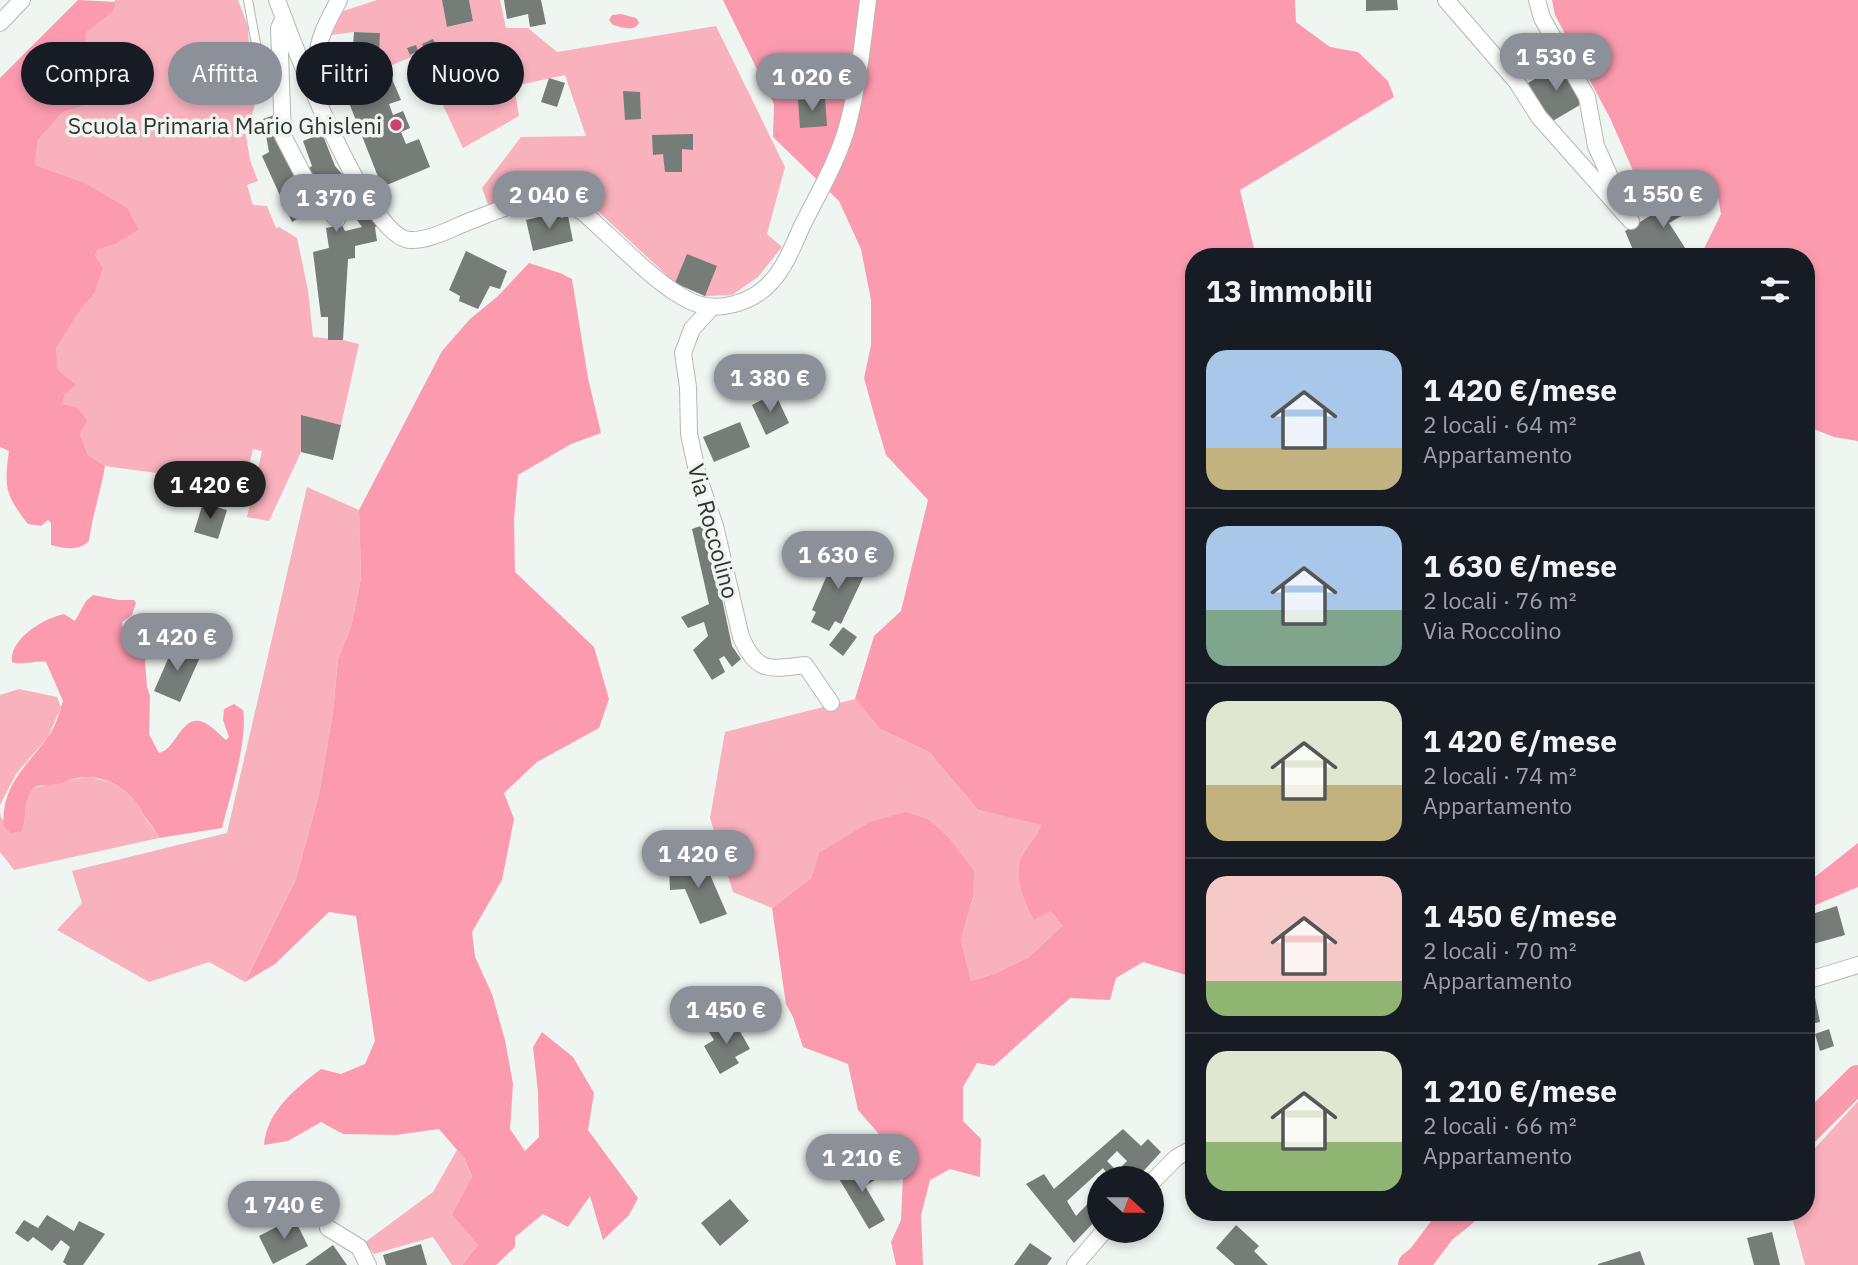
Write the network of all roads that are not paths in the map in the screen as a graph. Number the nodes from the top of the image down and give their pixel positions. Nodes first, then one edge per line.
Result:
1 (22, 0) edge
2 (248, 0) edge
3 (277, 0) edge
4 (339, 0) edge
5 (1446, 0) edge
6 (1537, 0) edge
7 (870, 1) edge
8 (284, 18) junction
9 (0, 23) edge
10 (256, 42) edge
11 (320, 42) edge
12 (296, 47) edge
13 (320, 105) edge
14 (337, 219) dead end
15 (712, 307) junction
16 (831, 704) dead end
17 (1858, 965) edge
18 (1815, 978) edge
19 (1185, 1153) edge
20 (1164, 1170) edge
21 (328, 1228) dead end
22 (1094, 1243) edge
23 (368, 1265) edge
24 (1075, 1265) edge

1 - 9 street
2 - 10 lane
3 - 8 street
4 - 11 street
5 - 6 street
7 - 15 street
8 - 12 street
8 - 14 street
13 - 15 street
15 - 16 street, Via Roccolino
17 - 18 street
19 - 20 street
21 - 23 street
22 - 24 street

